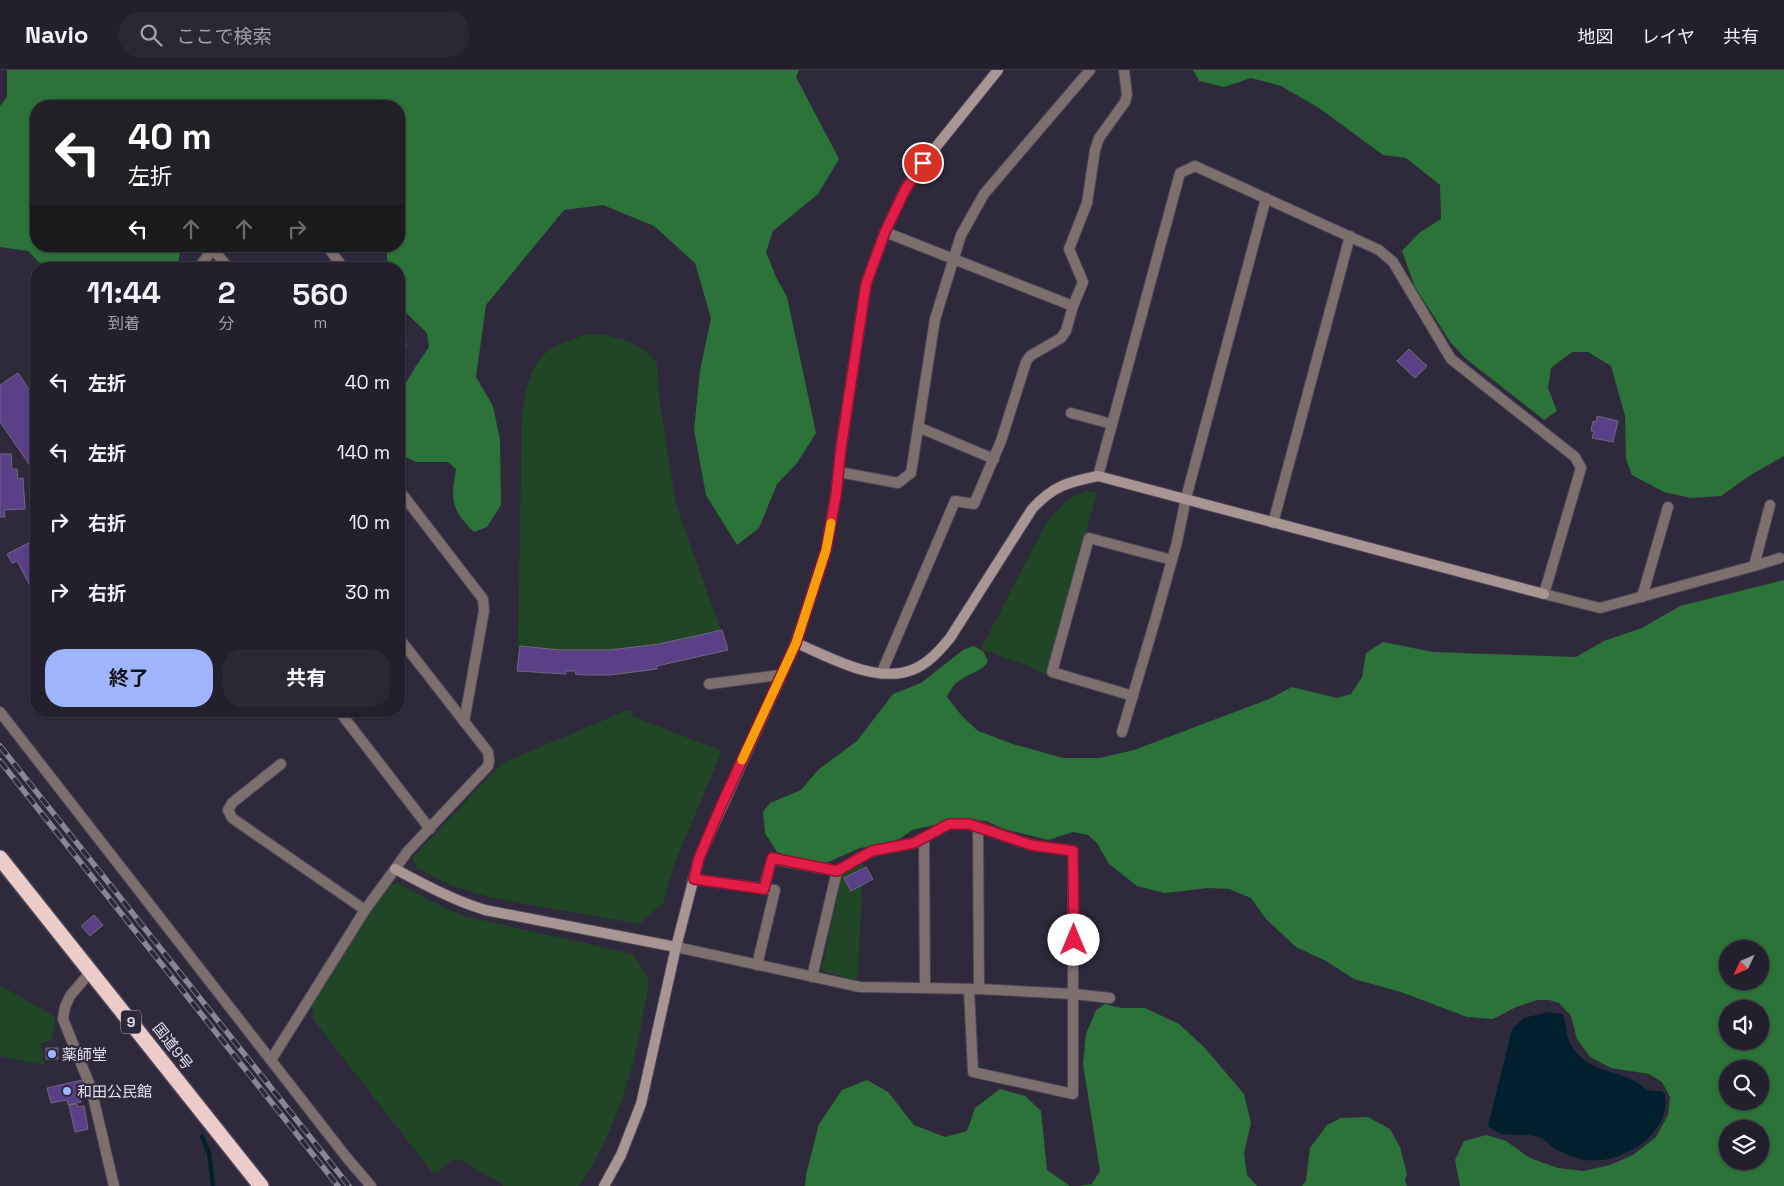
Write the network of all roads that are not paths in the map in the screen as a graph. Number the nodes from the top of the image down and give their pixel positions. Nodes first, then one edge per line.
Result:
1 (998, 70) edge
2 (1090, 70) edge
3 (1124, 70) edge
4 (1266, 198) junction
5 (885, 232) junction
6 (1350, 236) junction
7 (211, 252) edge
8 (954, 259) junction
9 (203, 262) edge
10 (1073, 306) junction
11 (1072, 413) dead end
12 (1112, 424) junction
13 (918, 427) junction
14 (994, 459) junction
15 (839, 472) junction
16 (1098, 476) junction
17 (405, 498) edge
18 (1186, 498) junction
19 (1770, 505) dead end
20 (1668, 507) dead end
21 (1272, 523) junction
22 (1780, 558) dead end
23 (1172, 560) junction
24 (1754, 566) junction
25 (1544, 594) junction
26 (1642, 597) junction
27 (796, 643) junction
28 (405, 646) edge
29 (882, 674) junction
30 (780, 675) junction
31 (708, 684) dead end
32 (1133, 696) junction
33 (0, 712) edge
34 (344, 717) edge
35 (464, 722) junction
36 (1122, 732) dead end
37 (281, 764) dead end
38 (978, 826) junction
39 (430, 829) junction
40 (924, 838) junction
41 (0, 858) edge
42 (395, 869) junction
43 (837, 871) junction
44 (694, 879) junction
45 (764, 889) junction
46 (365, 910) junction
47 (676, 947) junction
48 (758, 965) junction
49 (91, 971) junction
50 (812, 977) junction
51 (925, 987) junction
52 (974, 989) junction
53 (1074, 994) junction
54 (1110, 998) dead end
55 (271, 1060) junction
56 (114, 1186) edge
57 (261, 1186) edge
58 (371, 1186) edge
59 (604, 1186) edge

1 - 5 street
2 - 8 street
3 - 10 street
4 - 6 street
4 - 12 street
4 - 18 street
5 - 8 street
5 - 15 street
6 - 21 street
6 - 25 street
7 - 9 street
8 - 10 street
8 - 13 street
10 - 14 street
11 - 12 street
12 - 16 street
13 - 14 street
13 - 15 street
14 - 29 street
15 - 27 street
16 - 18 street
16 - 29 street
17 - 35 street
18 - 21 street
18 - 23 street
19 - 24 street
20 - 26 street
21 - 25 street
22 - 24 street
23 - 32 street
23 - 32 street
24 - 26 street
25 - 26 street
27 - 29 street
27 - 30 street
28 - 35 street
30 - 31 street
30 - 44 street
32 - 36 street
33 - 55 street
34 - 39 street
35 - 39 street
37 - 46 street
38 - 40 street
38 - 52 street
38 - 53 street
39 - 42 street
40 - 43 street
40 - 51 street
41 - 49 highway, 国道9号 / 9
42 - 46 street
42 - 47 street
43 - 45 street
43 - 50 street
44 - 45 street
44 - 47 street
45 - 48 street
46 - 55 street
47 - 48 street
47 - 59 street
48 - 50 street
49 - 56 street
49 - 57 highway, 国道9号 / 9
50 - 51 street
51 - 52 street
52 - 53 street
52 - 53 street
53 - 54 street
55 - 58 street

